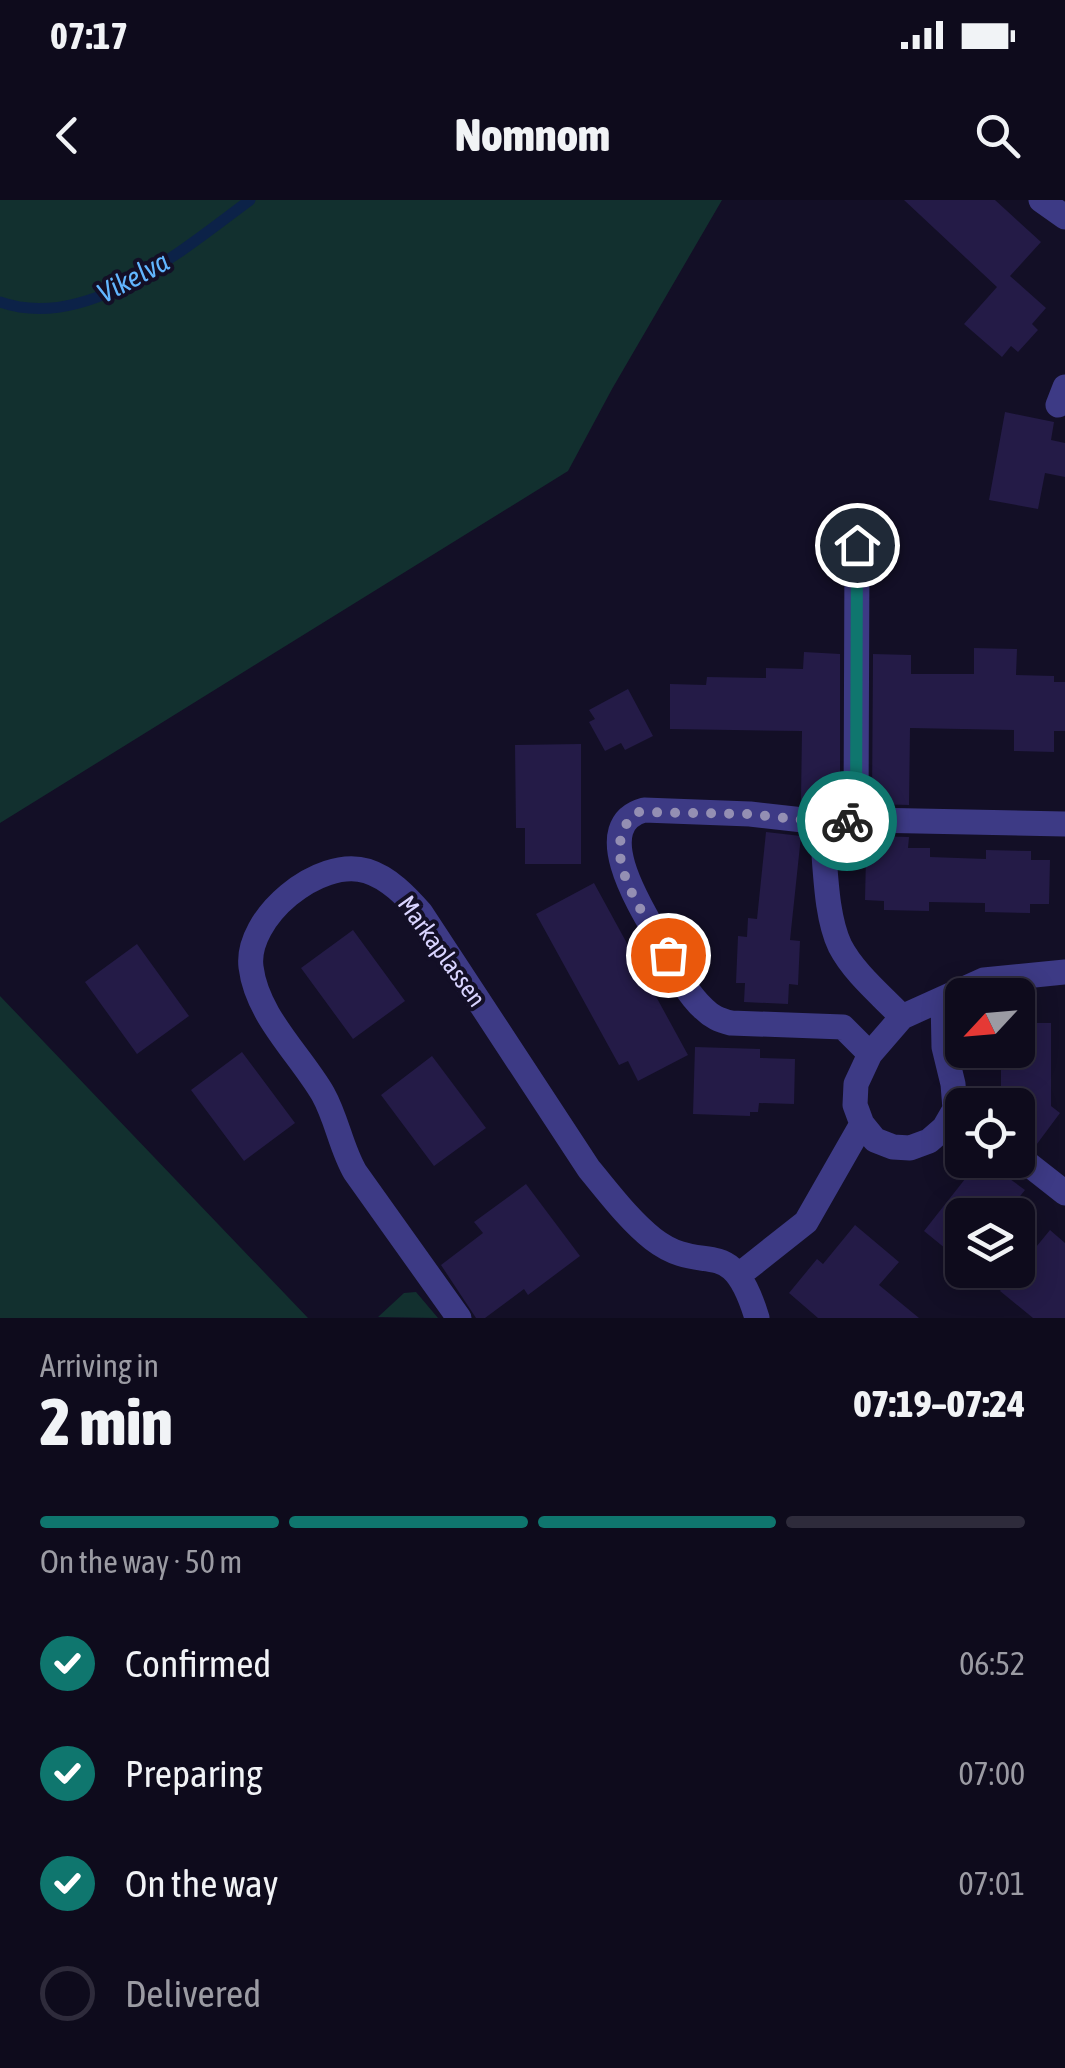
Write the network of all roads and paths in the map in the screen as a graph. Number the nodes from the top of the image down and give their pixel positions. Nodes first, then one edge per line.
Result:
1 (1041, 200) edge
2 (1065, 217) edge
3 (857, 545) dead end
4 (856, 820) junction
5 (821, 822) junction
6 (1065, 824) edge
7 (1065, 972) edge
8 (943, 999) junction
9 (902, 1017) junction
10 (870, 1054) junction
11 (954, 1088) edge
12 (862, 1124) junction
13 (945, 1127) edge
14 (1035, 1169) edge
15 (1065, 1193) edge
16 (739, 1274) junction
17 (459, 1318) edge
18 (757, 1318) edge

1 - 2 lane
3 - 4 lane
4 - 5 lane
4 - 6 lane
5 - 9 lane
5 - 10 lane
7 - 8 lane
8 - 9 lane
8 - 11 lane
9 - 10 lane
10 - 12 lane
12 - 13 lane
12 - 16 lane
14 - 15 lane
16 - 17 lane, Markaplassen
16 - 18 lane

